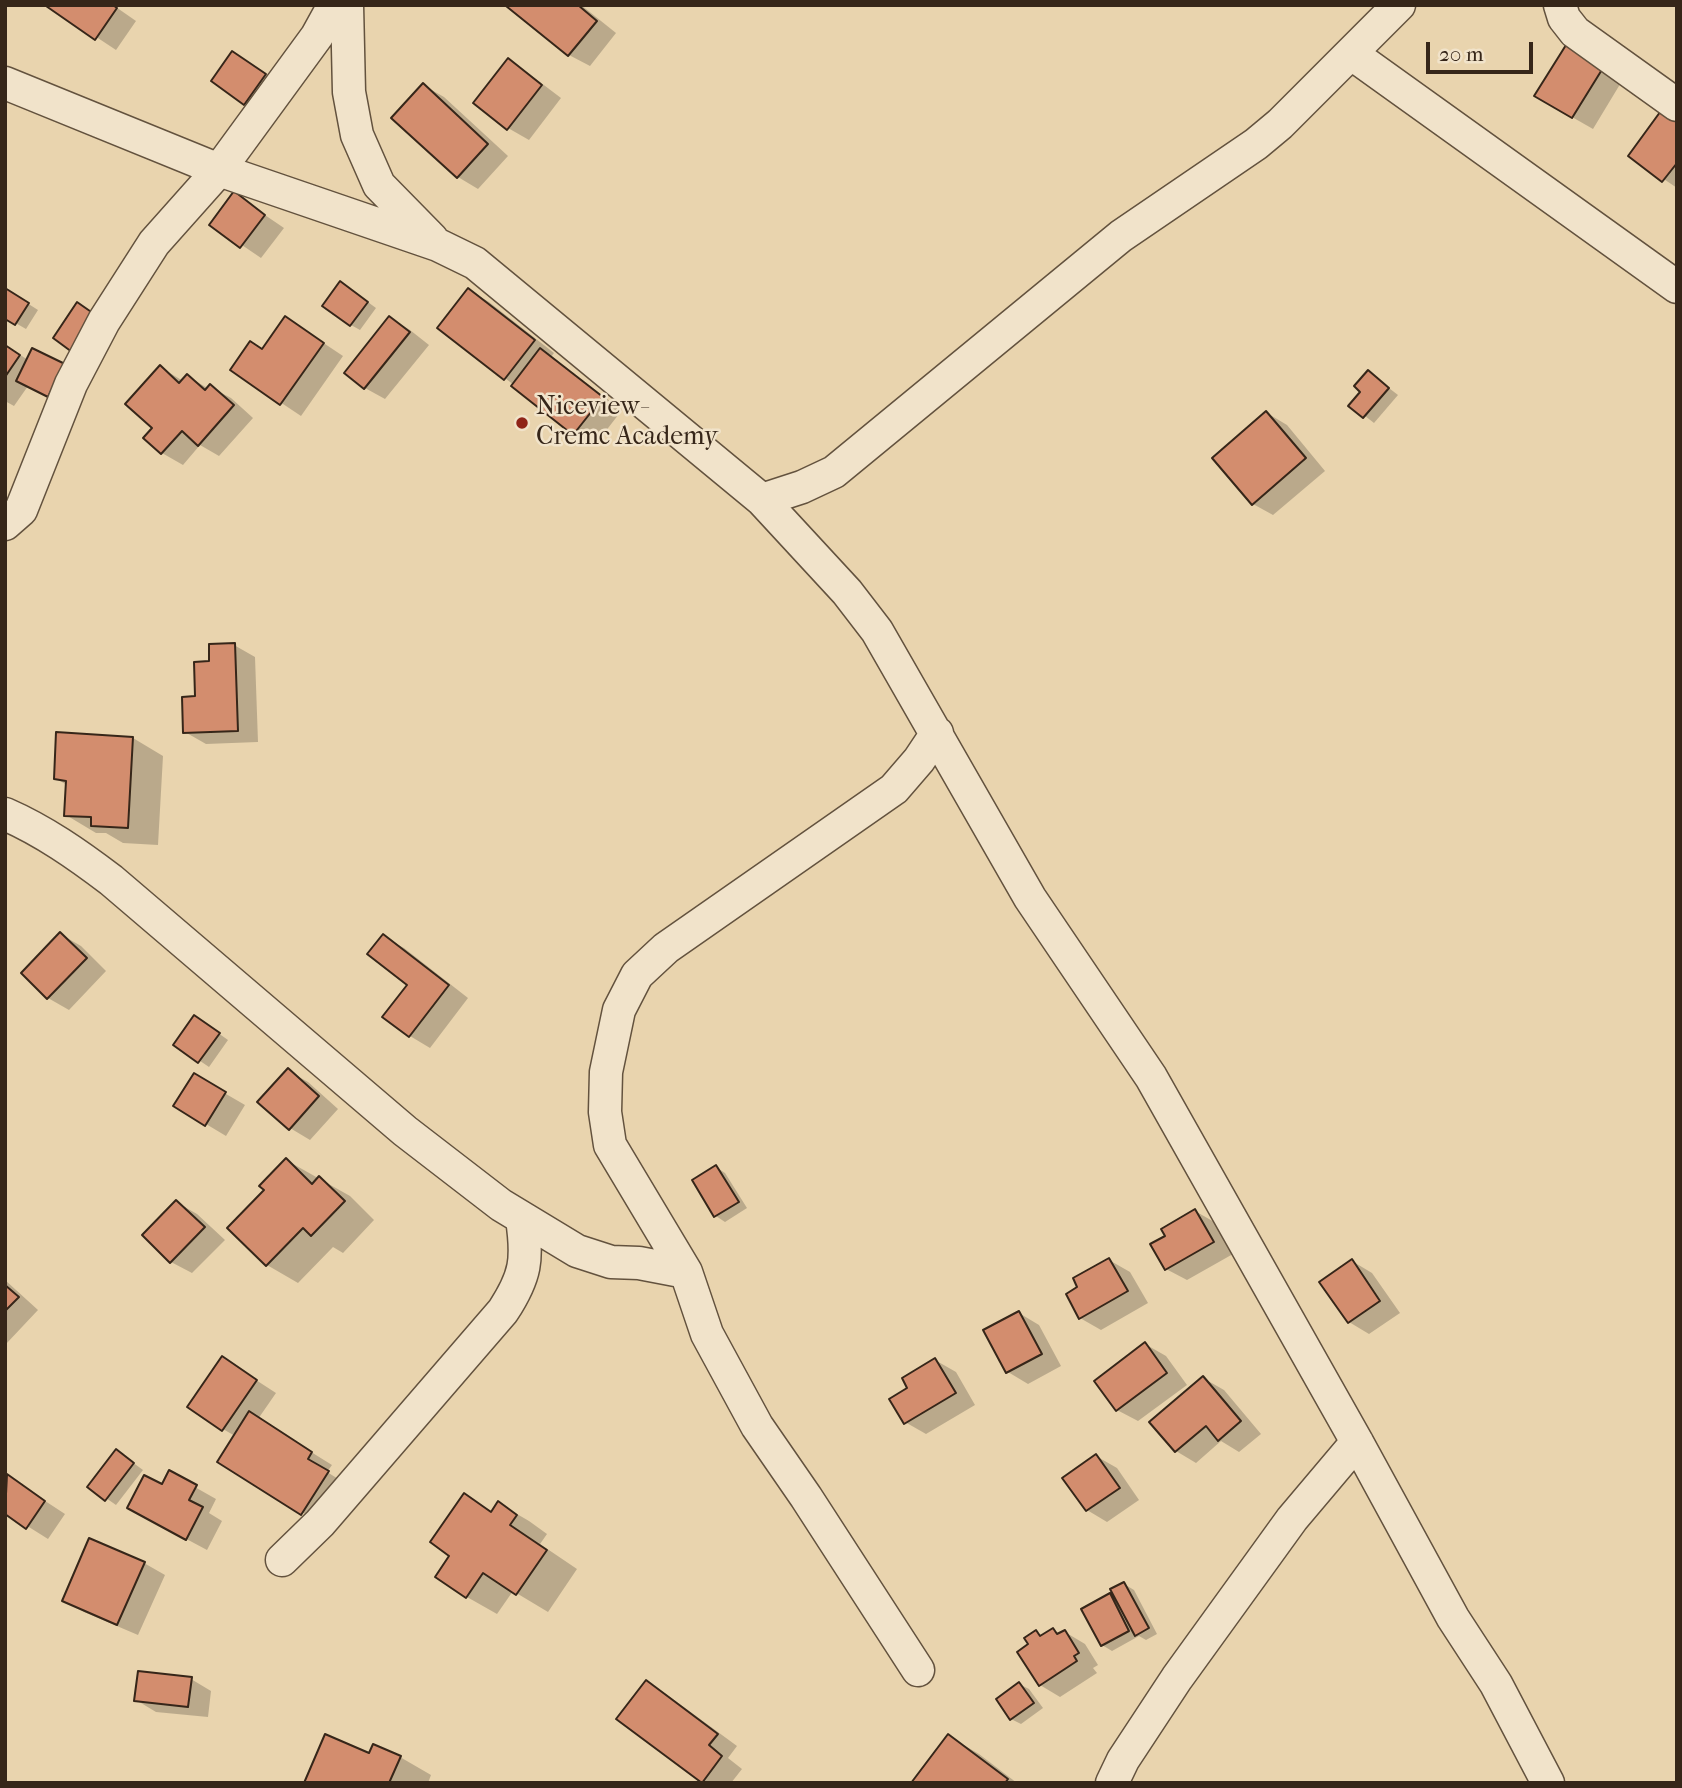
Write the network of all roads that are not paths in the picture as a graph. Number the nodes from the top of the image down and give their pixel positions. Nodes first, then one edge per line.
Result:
1 (334, 5) edge
2 (347, 5) edge
3 (1399, 5) edge
4 (1560, 5) edge
5 (1352, 54) junction
6 (5, 83) edge
7 (1677, 105) edge
8 (219, 170) junction
9 (438, 245) junction
10 (1677, 287) edge
11 (762, 500) junction
12 (5, 524) edge
13 (937, 733) junction
14 (5, 814) edge
15 (522, 1219) junction
16 (686, 1272) junction
17 (1357, 1442) junction
18 (282, 1560) dead end
19 (918, 1670) dead end
20 (1112, 1783) edge
21 (1548, 1783) edge

1 - 8 street
2 - 9 street
3 - 5 street
4 - 7 street
5 - 10 street
5 - 11 street
6 - 8 street
8 - 9 street
8 - 12 street
9 - 11 street
11 - 13 street
13 - 16 street
13 - 17 street
14 - 15 street
15 - 16 street
15 - 18 street
16 - 19 street
17 - 20 street
17 - 21 street

